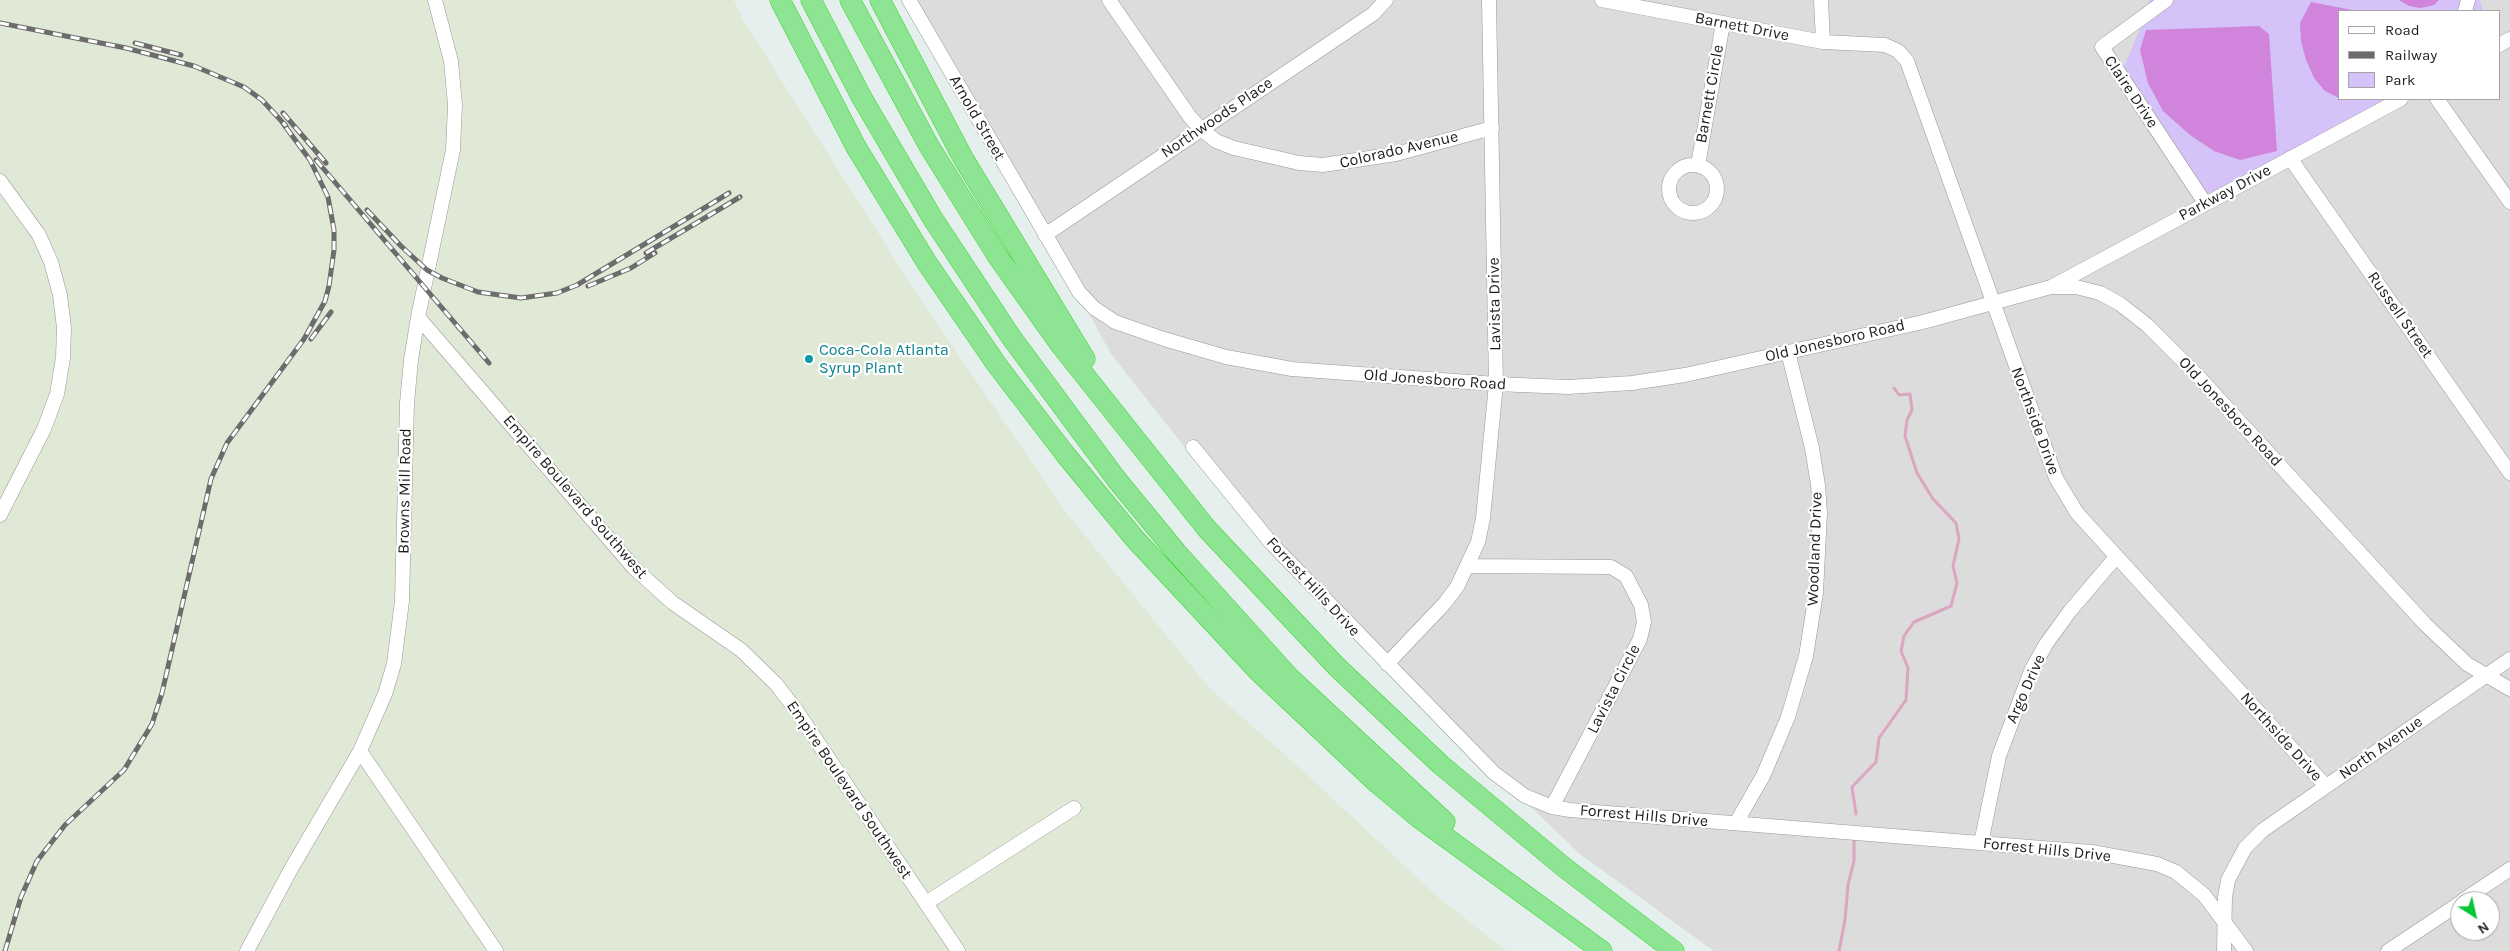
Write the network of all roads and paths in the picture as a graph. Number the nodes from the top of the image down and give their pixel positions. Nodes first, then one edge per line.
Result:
1 (435, 0) edge
2 (780, 0) edge
3 (811, 0) edge
4 (825, 0) edge
5 (850, 0) edge
6 (880, 0) edge
7 (909, 0) edge
8 (1109, 0) edge
9 (1386, 0) edge
10 (1489, 0) edge
11 (1602, 0) edge
12 (1821, 0) edge
13 (2166, 0) edge
14 (1626, 2) edge
15 (1723, 23) junction
16 (1823, 42) junction
17 (2399, 100) edge
18 (2439, 100) edge
19 (1492, 128) junction
20 (1201, 129) junction
21 (2290, 158) junction
22 (1698, 165) dead end
23 (0, 181) edge
24 (2510, 202) edge
25 (2206, 203) junction
26 (933, 219) junction
27 (1045, 235) junction
28 (2050, 288) junction
29 (1992, 304) junction
30 (418, 317) junction
31 (1788, 352) junction
32 (1496, 384) junction
33 (1126, 427) junction
34 (1193, 447) dead end
35 (2510, 472) edge
36 (0, 515) edge
37 (2116, 556) junction
38 (1469, 566) junction
39 (2510, 659) edge
40 (1387, 664) junction
41 (2486, 676) junction
42 (2510, 689) edge
43 (360, 751) junction
44 (2326, 786) junction
45 (1552, 807) junction
46 (1074, 808) dead end
47 (1736, 823) junction
48 (1981, 843) junction
49 (2510, 869) edge
50 (2477, 891) edge
51 (926, 903) junction
52 (2450, 909) edge
53 (1552, 913) junction
54 (2224, 920) junction
55 (247, 951) edge
56 (496, 951) edge
57 (958, 951) edge
58 (1602, 951) edge
59 (1674, 951) edge
60 (2224, 951) edge
61 (2246, 951) edge
62 (2388, 951) edge

1 - 30 street, Browns Mill Road
2 - 53 highway
3 - 26 highway
4 - 26 highway
5 - 33 highway
6 - 33 highway
7 - 27 street, Arnold Street
8 - 20 street, Colorado Avenue
9 - 20 street, Northwoods Place
10 - 19 street, Lavista Drive
11 - 14 street, Barnett Drive
12 - 16 street
13 - 25 street, Claire Drive
14 - 15 street, Barnett Drive
15 - 16 street, Barnett Drive
15 - 22 street, Barnett Circle
16 - 29 street, Northside Drive
17 - 21 street, Parkway Drive
18 - 24 street
19 - 20 street, Colorado Avenue
19 - 32 street, Lavista Drive
20 - 27 street, Northwoods Place
21 - 25 street, Parkway Drive
21 - 35 street, Russell Street
23 - 36 street
25 - 28 street, Parkway Drive
26 - 53 highway
27 - 32 street, Old Jonesboro Road
28 - 29 street, Old Jonesboro Road
28 - 41 street, Old Jonesboro Road
29 - 31 street, Old Jonesboro Road
29 - 37 street, Northside Drive
30 - 43 street, Browns Mill Road
30 - 51 street, Empire Boulevard Southwest
31 - 32 street, Old Jonesboro Road
31 - 47 street, Woodland Drive
32 - 38 street, Lavista Drive
33 - 59 highway
34 - 40 street, Forrest Hills Drive
37 - 44 street, Northside Drive
37 - 48 street, Argo Drive
38 - 40 street, Lavista Drive
38 - 45 street, Lavista Circle
39 - 41 street, North Avenue
40 - 45 street, Forrest Hills Drive
41 - 42 street, Old Jonesboro Road
41 - 44 street, North Avenue
43 - 55 street, Browns Mill Road
43 - 56 street
44 - 54 street, North Avenue
45 - 47 street, Forrest Hills Drive
46 - 51 street
47 - 48 street, Forrest Hills Drive
48 - 54 street, Forrest Hills Drive
49 - 50 street
51 - 57 street, Empire Boulevard Southwest
52 - 62 street
53 - 58 highway
54 - 60 street, North Avenue
54 - 61 street, Forrest Hills Drive

